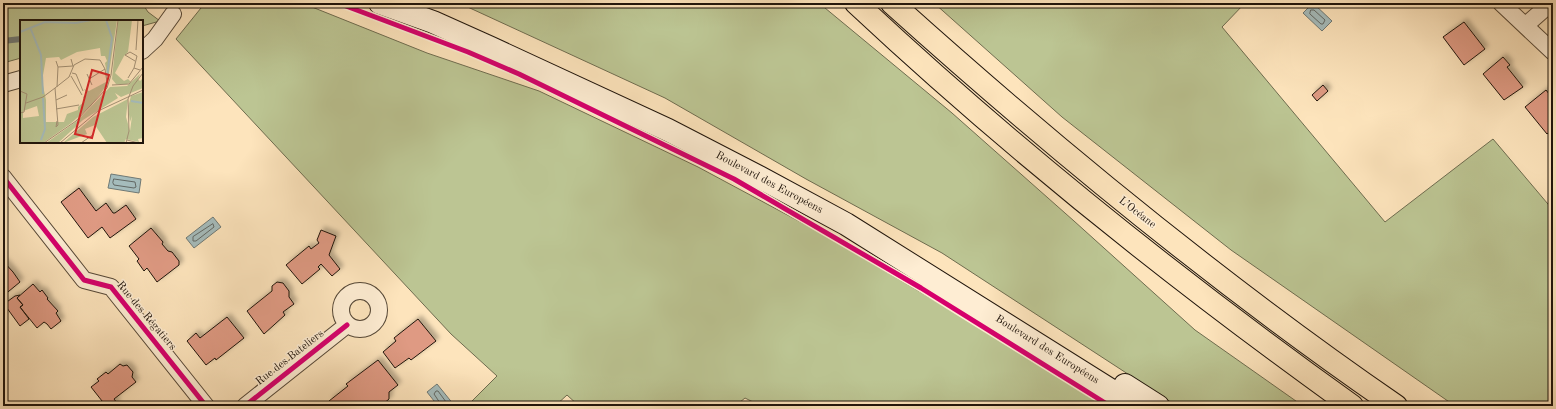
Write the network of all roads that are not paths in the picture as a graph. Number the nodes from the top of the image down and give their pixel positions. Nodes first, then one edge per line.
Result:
1 (380, 3) edge
2 (420, 3) edge
3 (856, 3) edge
4 (892, 3) edge
5 (1501, 3) edge
6 (1551, 3) edge
7 (175, 7) edge
8 (1526, 25) junction
9 (143, 50) edge
10 (1553, 52) edge
11 (20, 79) edge
12 (3, 84) edge
13 (3, 176) edge
14 (347, 325) dead end
15 (206, 406) edge
16 (245, 406) edge
17 (1136, 406) edge
18 (1158, 406) edge
19 (1352, 406) edge
20 (1396, 406) edge

1 - 17 main road, Boulevard des Européens
2 - 18 main road, Boulevard des Européens
3 - 19 highway
4 - 20 highway, L’Océane
5 - 8 street
6 - 8 street
7 - 9 street
8 - 10 street
11 - 12 street
13 - 15 street, Rue des Régatiers
14 - 16 street, Rue des Bateliers

